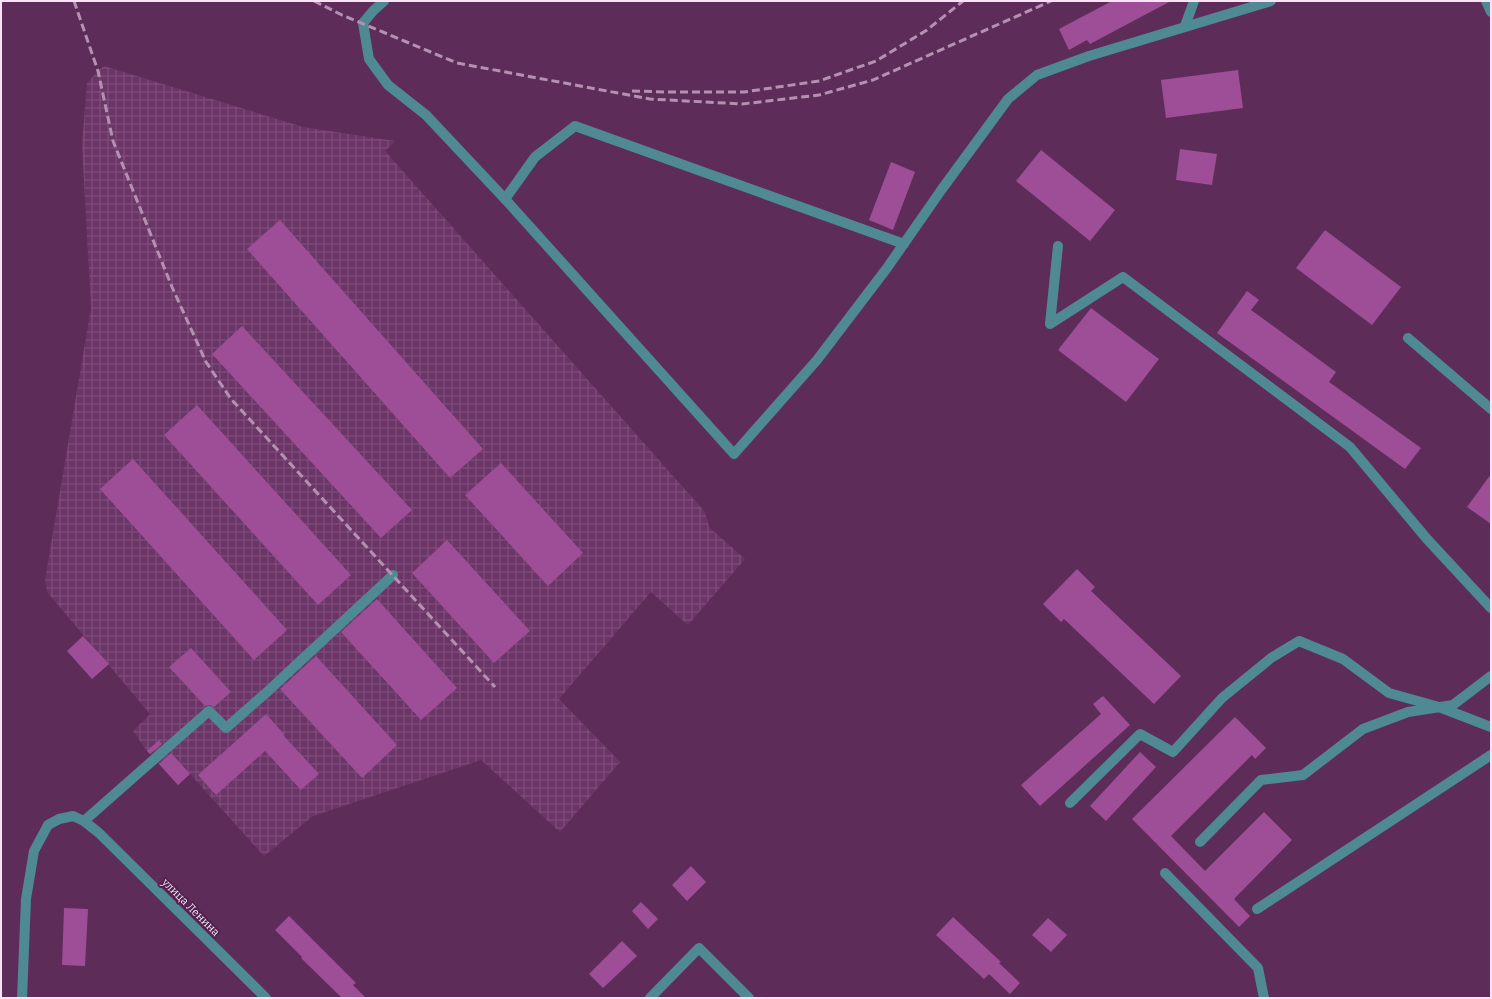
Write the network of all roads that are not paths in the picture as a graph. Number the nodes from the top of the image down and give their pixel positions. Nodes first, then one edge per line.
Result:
1 (384, 1) edge
2 (1194, 1) edge
3 (1271, 1) edge
4 (1486, 1) edge
5 (1491, 12) edge
6 (1185, 26) junction
7 (505, 199) junction
8 (904, 244) junction
9 (1058, 246) dead end
10 (1408, 338) dead end
11 (1491, 409) edge
12 (393, 575) dead end
13 (1491, 608) edge
14 (1491, 676) edge
15 (1439, 707) junction
16 (1491, 727) edge
17 (1491, 755) edge
18 (1070, 803) dead end
19 (84, 821) junction
20 (1200, 842) dead end
21 (1164, 873) dead end
22 (1257, 909) dead end
23 (22, 998) edge
24 (266, 998) edge
25 (650, 998) edge
26 (749, 998) edge
27 (1264, 998) edge

1 - 7 street
2 - 6 street
3 - 6 street
4 - 5 street
6 - 8 street
7 - 8 street
7 - 8 street
9 - 13 street
10 - 11 street
12 - 19 street
14 - 15 street
15 - 16 street
15 - 18 street
15 - 20 street
17 - 22 street
19 - 23 street
19 - 24 street, улица Ленина
21 - 27 street
25 - 26 street

